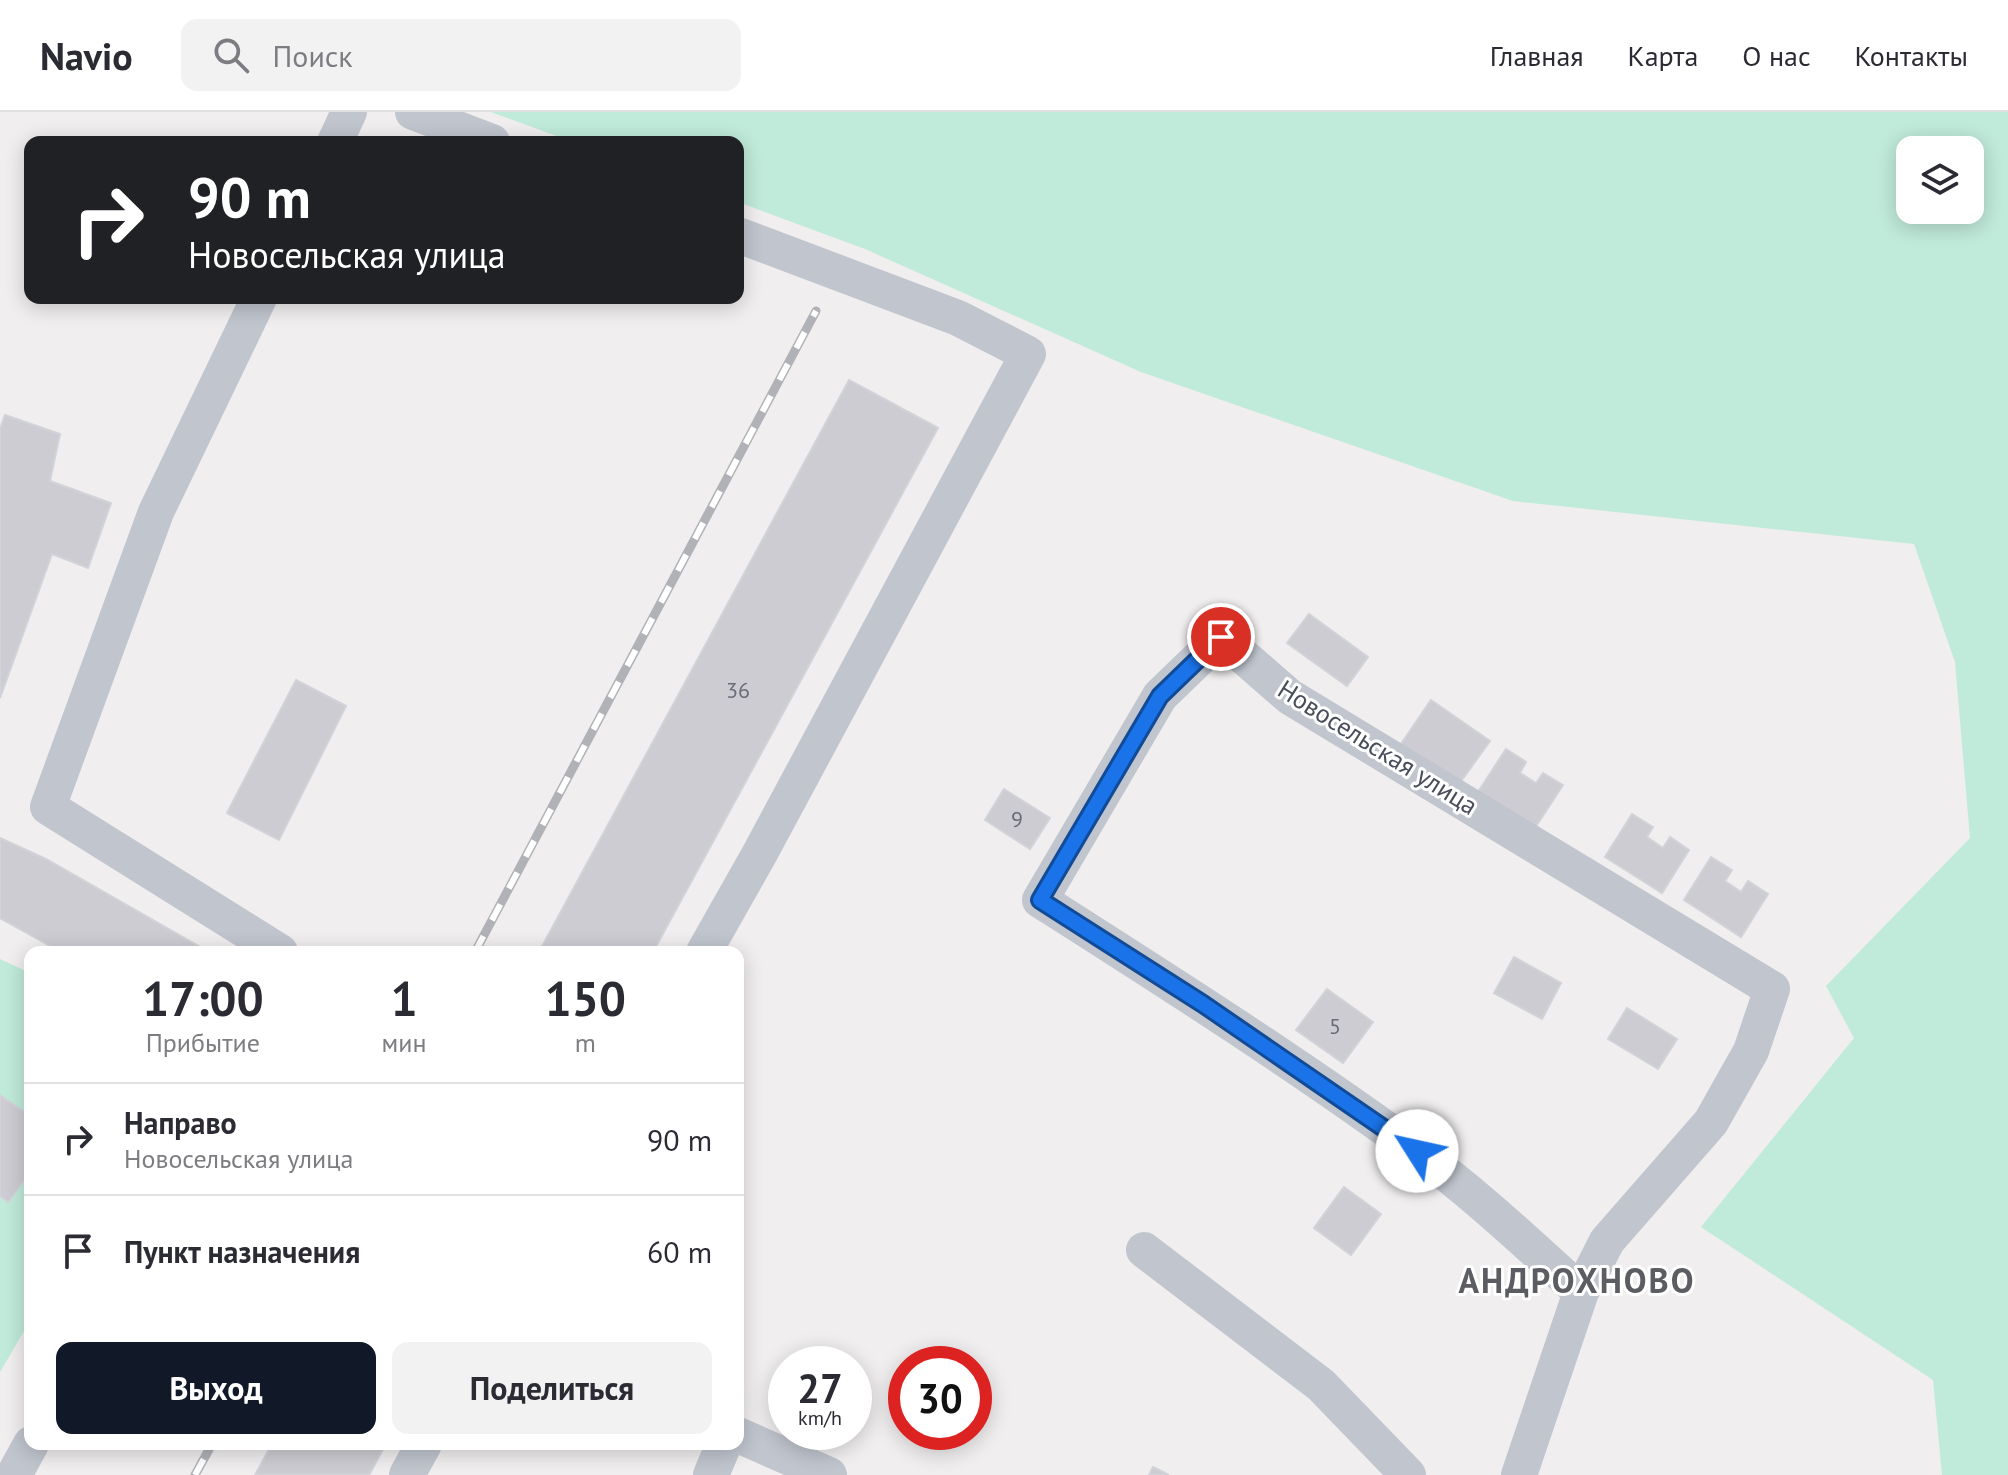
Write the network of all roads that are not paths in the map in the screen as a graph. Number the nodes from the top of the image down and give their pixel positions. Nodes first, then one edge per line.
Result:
1 (349, 112) edge
2 (413, 112) edge
3 (338, 136) edge
4 (476, 136) edge
5 (744, 237) edge
6 (256, 304) edge
7 (270, 946) edge
8 (707, 946) edge
9 (1144, 1250) dead end
10 (1581, 1292) junction
11 (744, 1438) edge
12 (28, 1450) edge
13 (421, 1450) edge
14 (721, 1450) edge
15 (14, 1475) edge
16 (407, 1475) edge
17 (711, 1475) edge
18 (829, 1475) edge
19 (1408, 1475) edge
20 (1519, 1475) edge

1 - 3 street
2 - 4 street
5 - 8 street
6 - 7 street
9 - 19 street
10 - 10 street, Новосельская улица
10 - 20 street
11 - 18 street
12 - 15 street
13 - 16 street
14 - 17 street

